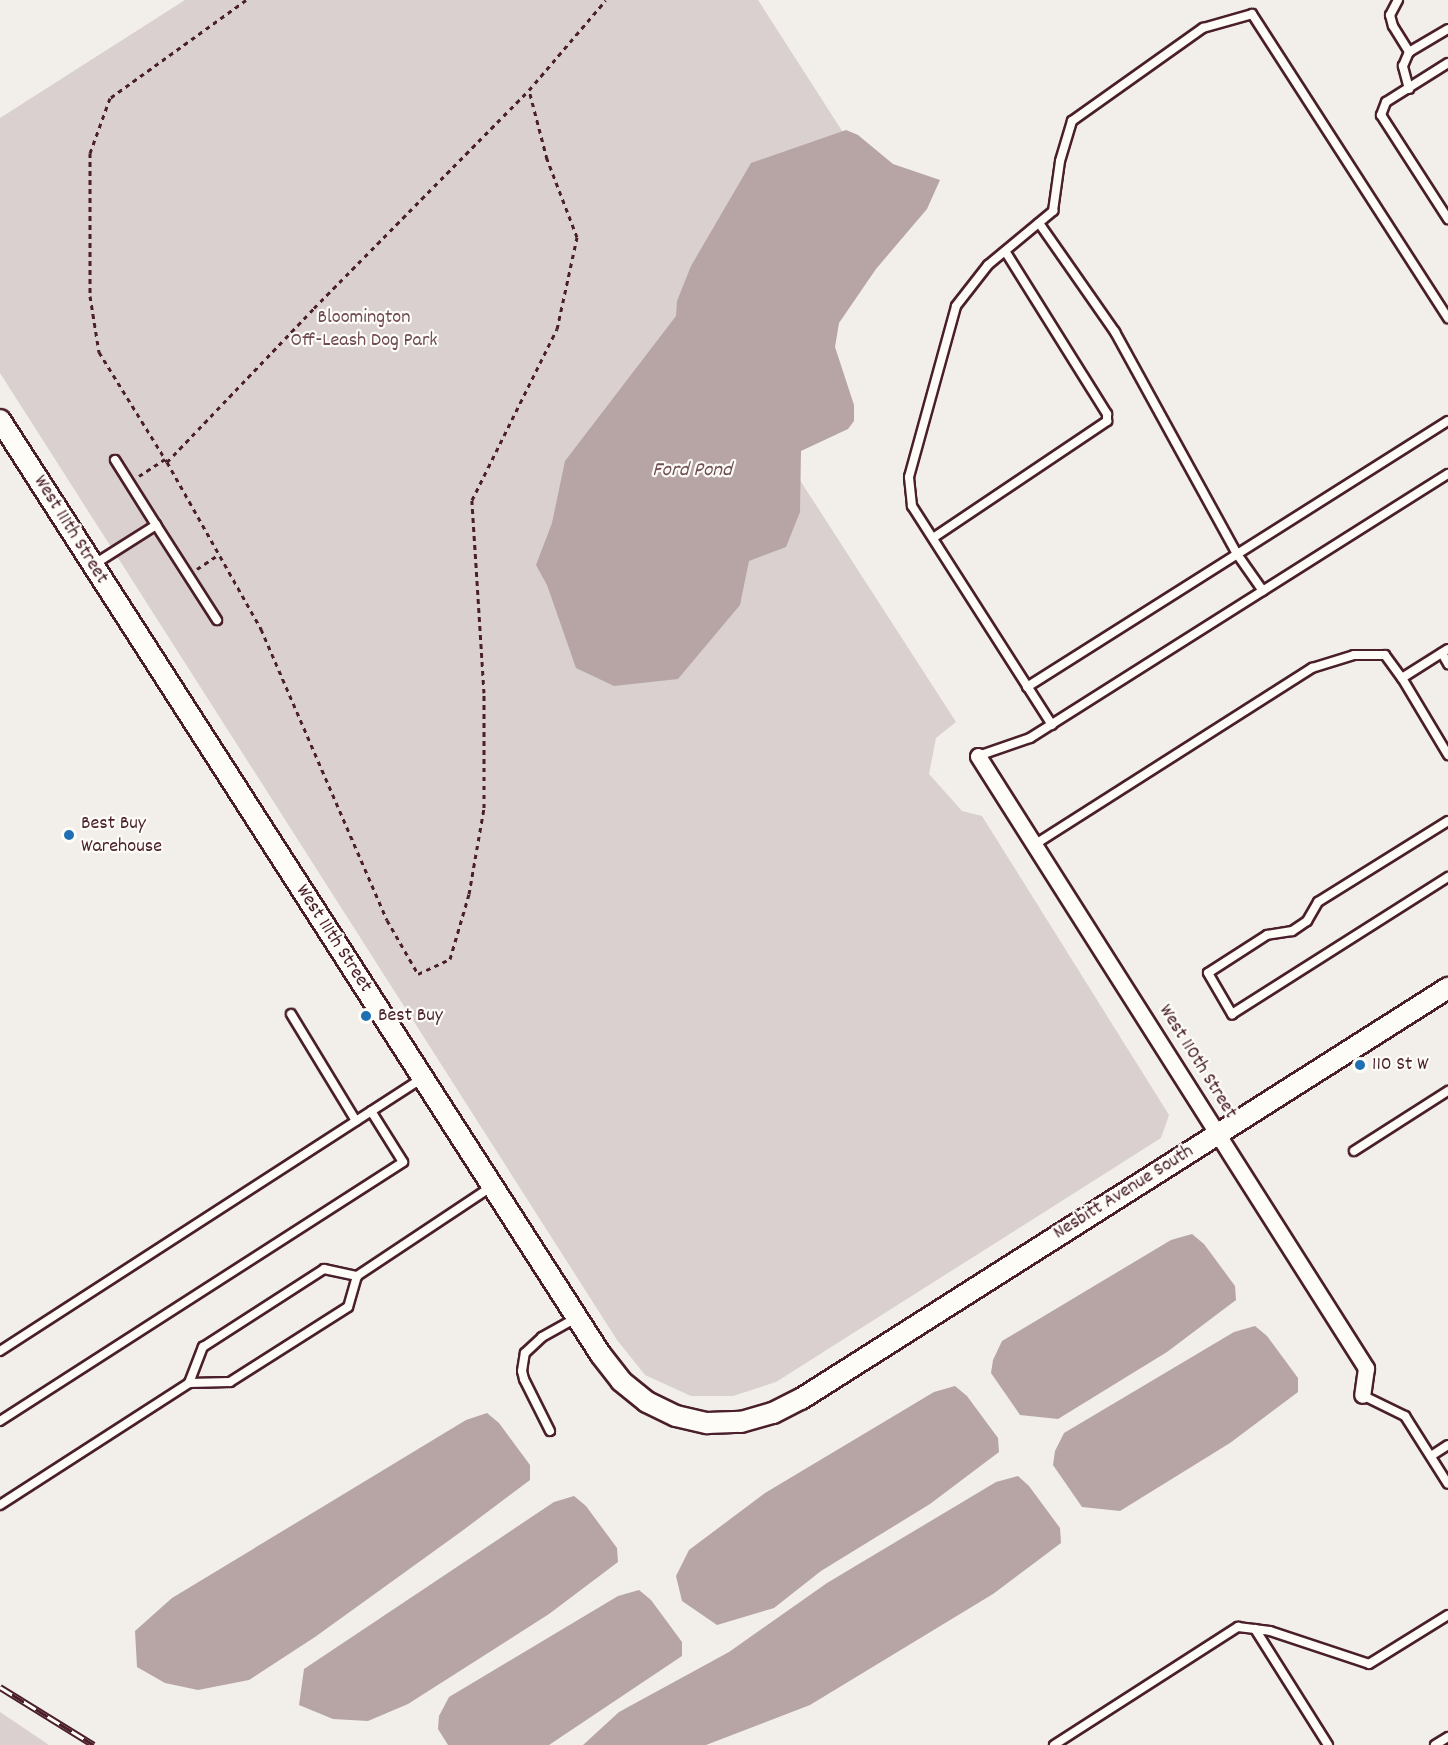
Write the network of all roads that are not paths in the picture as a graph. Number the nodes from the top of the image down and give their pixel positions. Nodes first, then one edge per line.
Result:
1 (1398, 0) edge
2 (1448, 29) edge
3 (1409, 52) junction
4 (1448, 63) edge
5 (1408, 89) junction
6 (1448, 219) edge
7 (1039, 223) junction
8 (1005, 251) junction
9 (1448, 318) edge
10 (0, 420) edge
11 (1448, 420) edge
12 (115, 460) dead end
13 (1448, 474) edge
14 (156, 525) junction
15 (933, 538) junction
16 (1238, 554) junction
17 (92, 566) junction
18 (1263, 591) junction
19 (217, 620) dead end
20 (1445, 651) edge
21 (1448, 664) edge
22 (1402, 678) junction
23 (1027, 687) junction
24 (1052, 725) junction
25 (1448, 755) edge
26 (978, 756) joint
27 (1448, 821) edge
28 (1035, 845) junction
29 (1448, 877) edge
30 (1448, 989) edge
31 (291, 1014) dead end
32 (423, 1078) junction
33 (1448, 1091) edge
34 (371, 1112) junction
35 (356, 1121) junction
36 (1218, 1134) junction
37 (1354, 1151) dead end
38 (492, 1186) junction
39 (357, 1276) junction
40 (577, 1318) junction
41 (0, 1352) edge
42 (189, 1383) junction
43 (1362, 1395) joint
44 (801, 1399) joint
45 (0, 1421) edge
46 (550, 1431) dead end
47 (1448, 1445) edge
48 (1431, 1456) junction
49 (1448, 1484) edge
50 (0, 1505) edge
51 (1448, 1615) edge
52 (1255, 1629) junction
53 (1448, 1737) edge
54 (1054, 1745) edge
55 (1328, 1745) edge
56 (1435, 1745) edge

1 - 3 lane
2 - 3 lane
3 - 5 lane
4 - 5 lane
5 - 6 lane
7 - 8 lane
7 - 9 lane
7 - 16 lane
8 - 15 lane
8 - 15 lane
10 - 17 street, West 111th Street
11 - 16 lane
12 - 14 lane
13 - 18 lane
14 - 17 lane
14 - 19 lane
15 - 23 lane
16 - 18 lane
16 - 23 lane
17 - 32 street, West 111th Street
18 - 24 lane
20 - 21 lane
20 - 22 lane
22 - 25 lane
22 - 28 lane
23 - 24 lane
24 - 26 lane
26 - 28 street, West 110th Street
27 - 29 lane
28 - 36 street, West 110th Street
30 - 36 street, Nesbitt Avenue South
31 - 35 lane
32 - 34 lane
32 - 38 street, West 111th Street
33 - 37 lane
34 - 35 lane
34 - 45 lane
35 - 41 lane
36 - 43 street, West 110th Street
36 - 44 street, Nesbitt Avenue South
38 - 39 lane
38 - 40 street, West 111th Street
39 - 42 lane
39 - 42 lane
40 - 44 street, West 111th Street
40 - 46 lane
42 - 50 lane
43 - 48 lane
47 - 48 lane
48 - 49 lane
51 - 52 lane
52 - 54 lane
52 - 55 lane
53 - 56 lane

